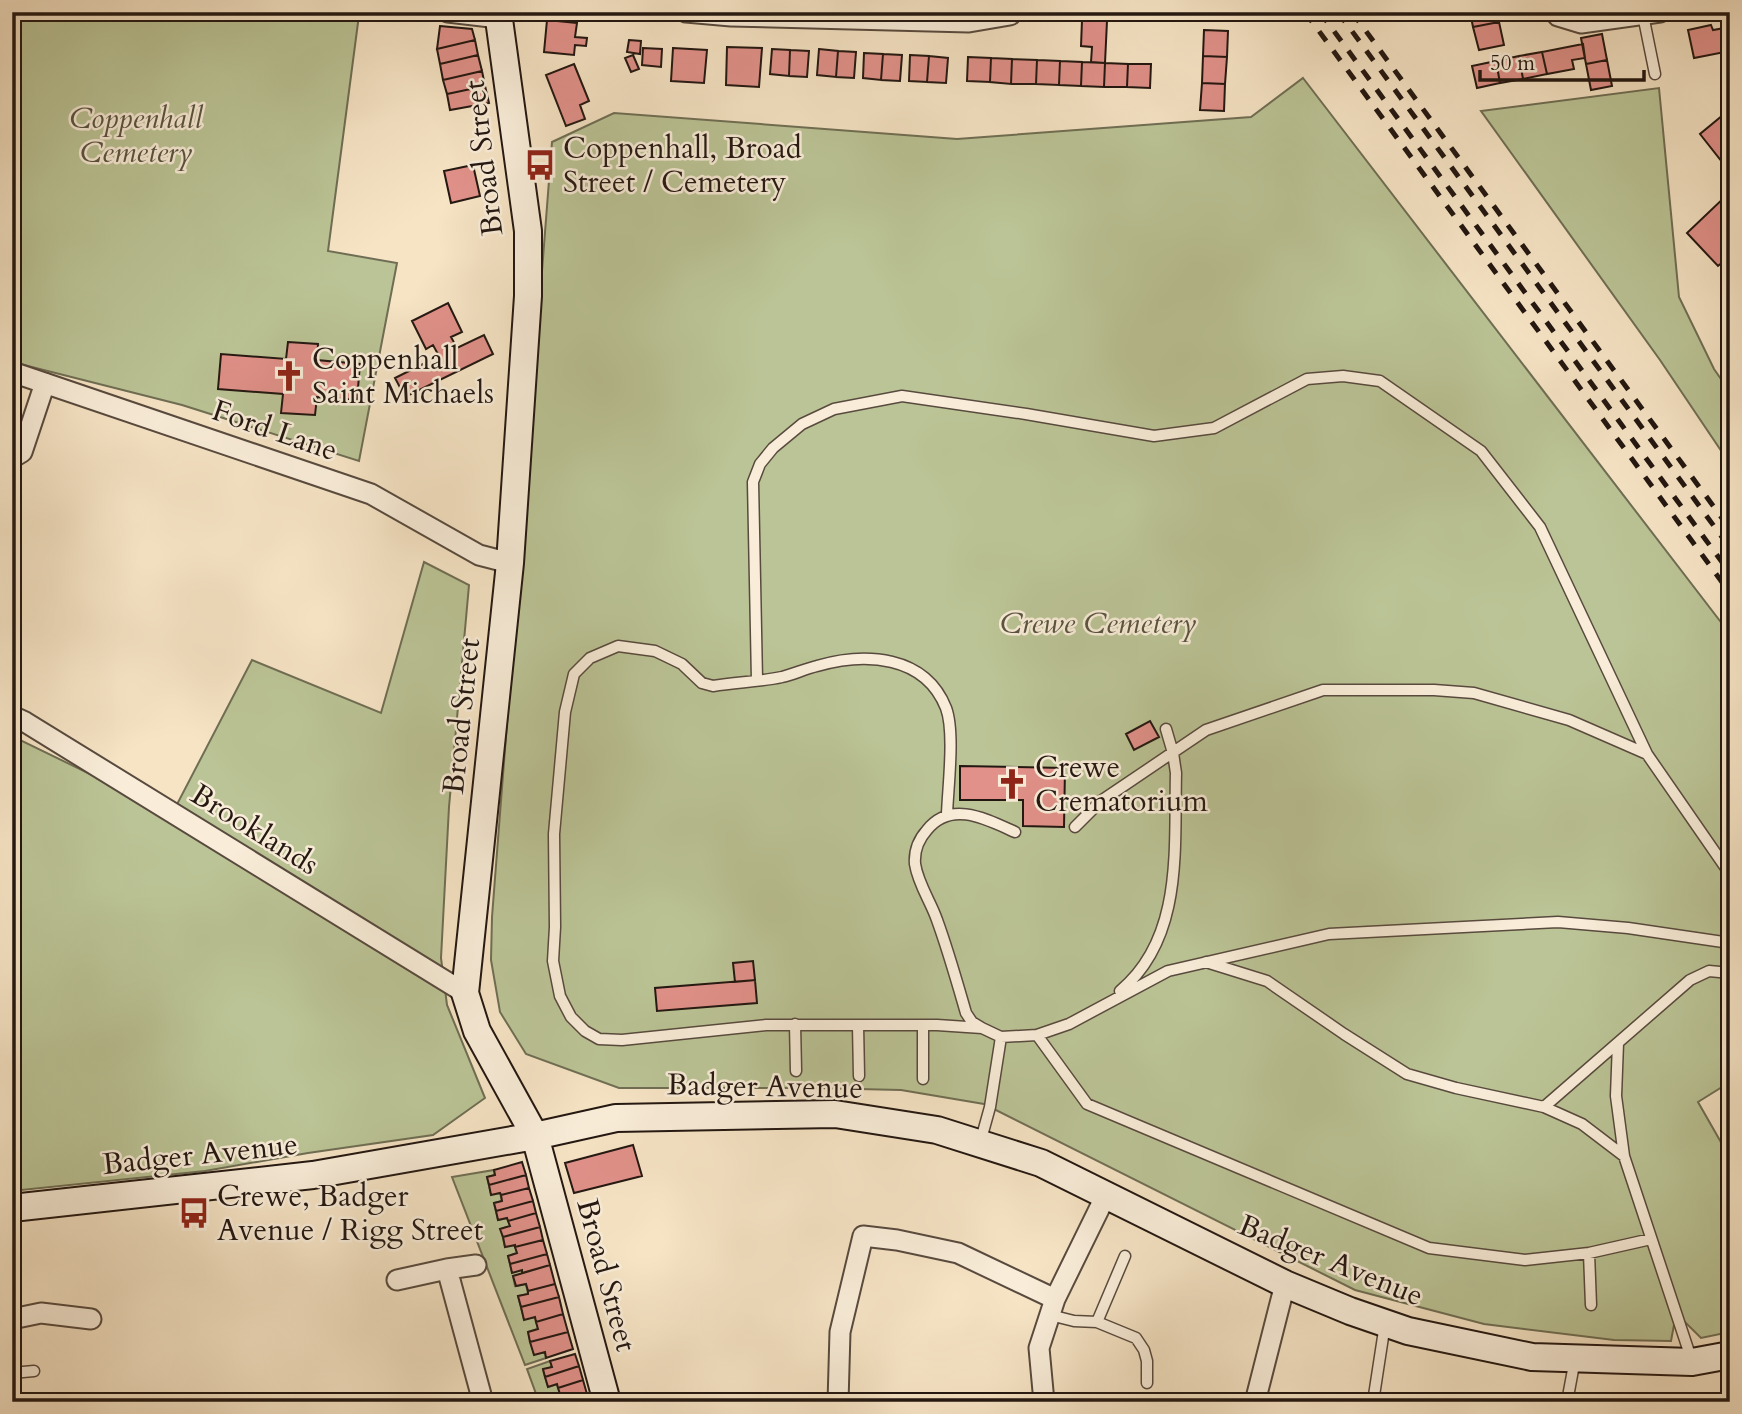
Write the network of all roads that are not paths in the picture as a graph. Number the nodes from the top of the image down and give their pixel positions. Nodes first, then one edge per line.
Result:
1 (448, 12) edge
2 (686, 12) edge
3 (1013, 12) edge
4 (1555, 12) edge
5 (731, 14) edge
6 (1651, 14) edge
7 (499, 15) edge
8 (1655, 74) dead end
9 (12, 372) edge
10 (45, 383) junction
11 (12, 458) edge
12 (510, 563) junction
13 (757, 680) junction
14 (12, 716) edge
15 (1166, 729) dead end
16 (1173, 752) junction
17 (1647, 754) junction
18 (947, 814) junction
19 (1075, 827) dead end
20 (1015, 832) dead end
21 (1730, 874) edge
22 (1730, 943) edge
23 (1206, 962) junction
24 (1730, 973) edge
25 (466, 993) junction
26 (1104, 1005) junction
27 (795, 1024) junction
28 (858, 1025) junction
29 (923, 1025) junction
30 (982, 1028) junction
31 (1037, 1035) junction
32 (1001, 1037) junction
33 (1618, 1043) junction
34 (796, 1072) dead end
35 (859, 1076) dead end
36 (923, 1079) dead end
37 (1544, 1107) junction
38 (535, 1136) junction
39 (979, 1143) junction
40 (1624, 1156) junction
41 (1106, 1195) junction
42 (12, 1208) edge
43 (1651, 1239) junction
44 (1589, 1253) junction
45 (1125, 1256) dead end
46 (476, 1265) dead end
47 (447, 1269) junction
48 (397, 1280) dead end
49 (1285, 1283) junction
50 (1591, 1305) dead end
51 (1052, 1307) junction
52 (91, 1318) dead end
53 (12, 1319) edge
54 (1097, 1322) junction
55 (1385, 1324) junction
56 (1730, 1355) edge
57 (1575, 1358) junction
58 (1692, 1362) junction
59 (34, 1371) dead end
60 (12, 1373) edge
61 (1147, 1383) dead end
62 (482, 1402) edge
63 (607, 1402) edge
64 (838, 1402) edge
65 (1044, 1402) edge
66 (1255, 1402) edge
67 (1373, 1402) edge
68 (1567, 1402) edge

1 - 7 street
2 - 5 street
3 - 5 street
4 - 6 street
6 - 8 lane
7 - 12 street, Broad Street
9 - 10 street, Ford Lane
10 - 11 street
10 - 12 street, Ford Lane
12 - 25 street, Broad Street
13 - 17 lane
13 - 18 lane
13 - 27 lane
14 - 25 street, Brooklands
15 - 16 lane
16 - 17 lane
16 - 19 lane
16 - 26 lane
17 - 21 lane
18 - 20 lane
18 - 30 lane
22 - 23 lane
23 - 26 lane
23 - 37 lane
24 - 33 lane
25 - 38 street, Broad Street
26 - 31 lane
27 - 28 lane
27 - 34 lane
28 - 29 lane
28 - 35 lane
29 - 30 lane
29 - 36 lane
30 - 32 lane
31 - 32 lane
31 - 44 lane
32 - 39 lane
33 - 37 lane
33 - 40 lane
37 - 40 lane
38 - 39 street, Badger Avenue
38 - 42 street, Badger Avenue
38 - 63 street, Broad Street
39 - 41 street, Badger Avenue
40 - 43 lane
41 - 49 street, Badger Avenue
41 - 51 street
43 - 44 lane
43 - 58 lane
44 - 50 lane
45 - 54 lane
46 - 47 street
47 - 48 street
47 - 62 street
49 - 55 street, Badger Avenue
49 - 66 street
51 - 54 lane
51 - 64 street
51 - 65 street
52 - 53 street
54 - 61 lane
55 - 57 street, Badger Avenue
55 - 67 lane
56 - 58 street, Badger Avenue
57 - 58 street, Badger Avenue
57 - 68 lane
59 - 60 lane

